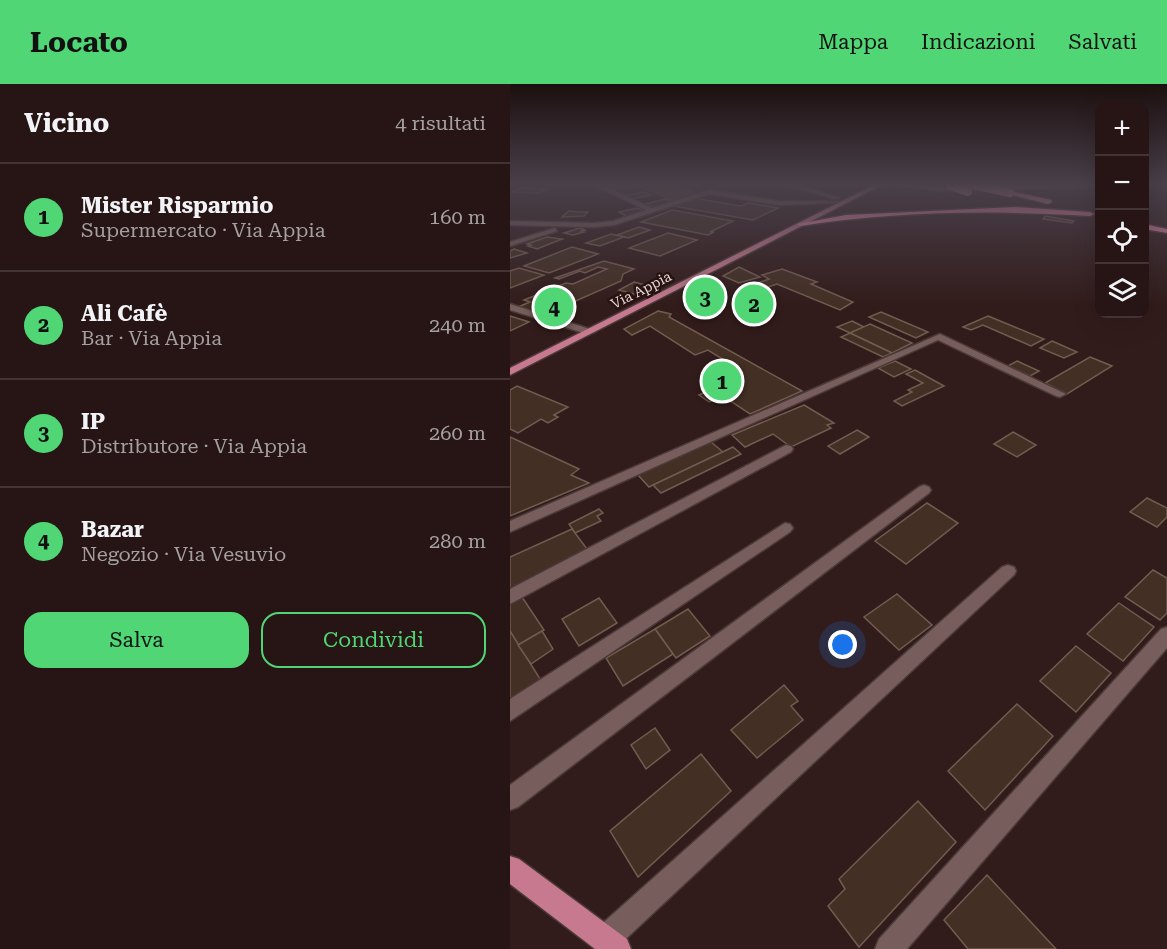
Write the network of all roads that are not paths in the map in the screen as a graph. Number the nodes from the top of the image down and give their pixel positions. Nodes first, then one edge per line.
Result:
1 (572, 224) edge
2 (604, 224) edge
3 (801, 224) edge
4 (1149, 226) edge
5 (555, 230) dead end
6 (1167, 230) edge
7 (510, 244) edge
8 (510, 307) edge
9 (590, 332) junction
10 (510, 372) edge
11 (1060, 394) dead end
12 (786, 449) dead end
13 (924, 490) dead end
14 (510, 527) edge
15 (785, 528) dead end
16 (1008, 571) dead end
17 (510, 597) edge
18 (1167, 635) edge
19 (510, 711) edge
20 (510, 800) edge
21 (510, 868) edge
22 (611, 944) edge
23 (889, 949) edge

1 - 2 street
3 - 9 main road, Via Appia
4 - 6 highway
5 - 7 street
8 - 9 street
9 - 10 main road, Via Appia
11 - 14 street
12 - 17 street
13 - 20 street
15 - 19 street
16 - 22 street
18 - 23 street
21 - 22 main road

